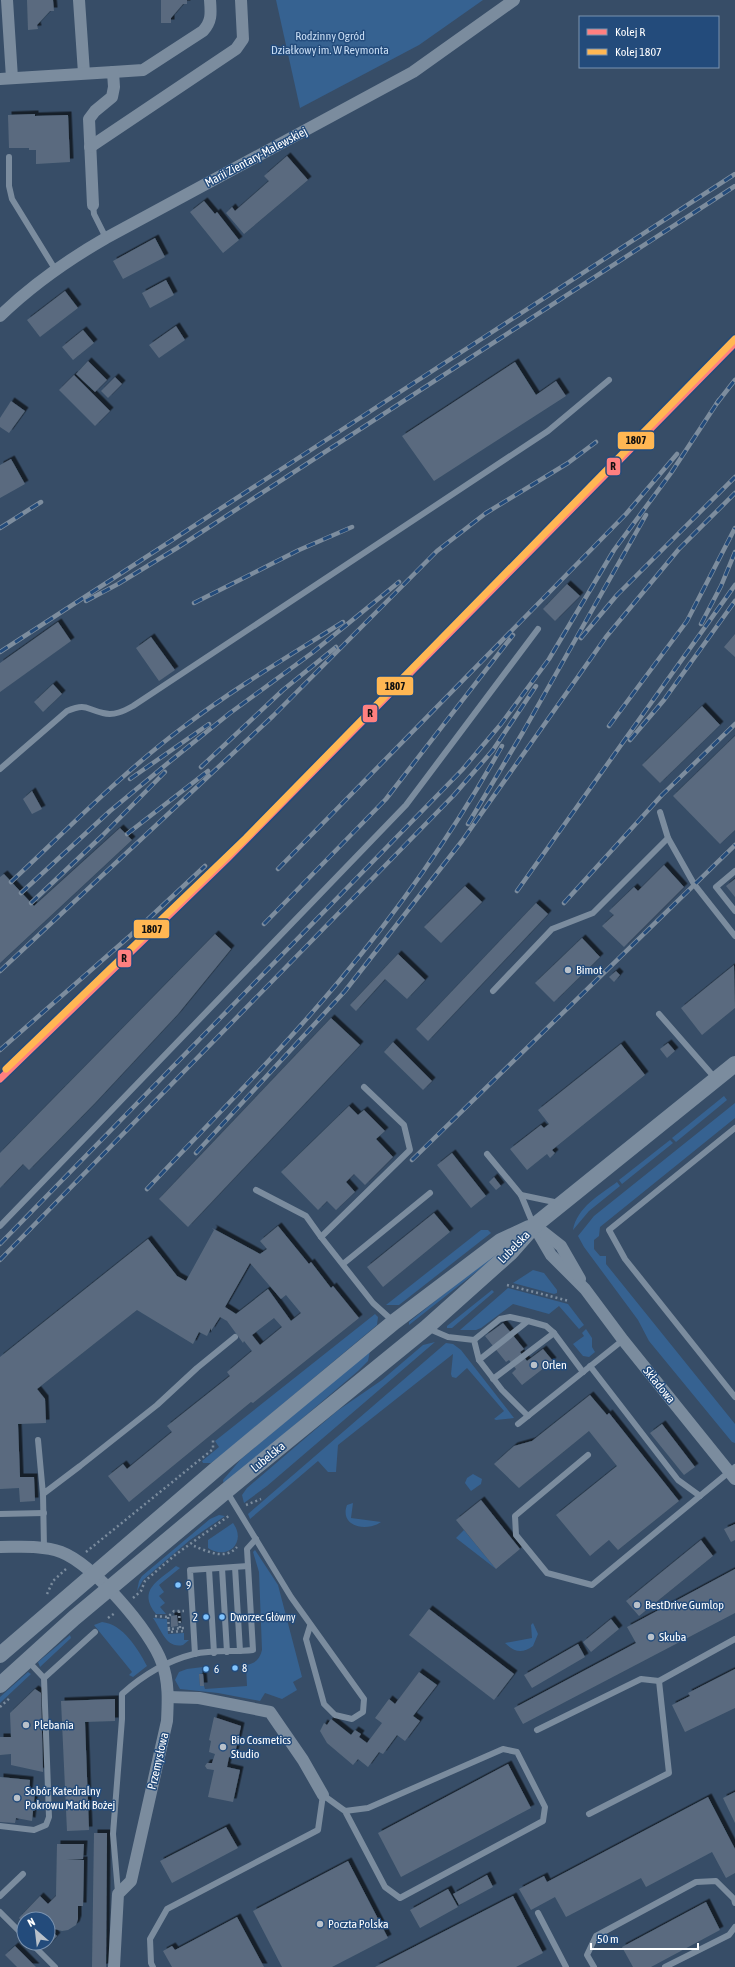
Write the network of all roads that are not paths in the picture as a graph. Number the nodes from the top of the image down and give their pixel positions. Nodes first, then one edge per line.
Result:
1 (6, 0) edge
2 (79, 0) edge
3 (210, 0) edge
4 (240, 0) edge
5 (514, 0) edge
6 (5, 42) edge
7 (113, 72) junction
8 (84, 73) junction
9 (12, 78) junction
10 (0, 79) edge
11 (90, 147) junction
12 (10, 157) dead end
13 (93, 205) joint
14 (106, 238) junction
15 (55, 269) junction
16 (0, 316) edge
17 (609, 380) dead end
18 (538, 629) dead end
19 (0, 769) edge
20 (660, 812) dead end
21 (668, 838) junction
22 (735, 871) edge
23 (735, 910) edge
24 (735, 936) edge
25 (493, 991) dead end
26 (659, 1014) dead end
27 (735, 1064) edge
28 (717, 1079) junction
29 (364, 1087) dead end
30 (735, 1128) edge
31 (487, 1154) dead end
32 (256, 1190) dead end
33 (430, 1193) dead end
34 (521, 1195) junction
35 (562, 1203) junction
36 (0, 1226) edge
37 (534, 1226) junction
38 (320, 1237) junction
39 (344, 1264) junction
40 (528, 1320) junction
41 (394, 1322) junction
42 (426, 1328) junction
43 (554, 1332) junction
44 (235, 1337) dead end
45 (474, 1340) junction
46 (623, 1340) junction
47 (479, 1360) junction
48 (590, 1366) junction
49 (583, 1372) junction
50 (493, 1379) junction
51 (735, 1397) edge
52 (528, 1416) junction
53 (518, 1424) dead end
54 (38, 1440) dead end
55 (588, 1455) dead end
56 (733, 1473) edge
57 (226, 1491) junction
58 (43, 1494) junction
59 (700, 1496) junction
60 (44, 1513) junction
61 (0, 1514) edge
62 (256, 1539) junction
63 (0, 1547) edge
64 (44, 1548) junction
65 (248, 1566) junction
66 (235, 1567) junction
67 (222, 1568) junction
68 (209, 1569) junction
69 (93, 1574) junction
70 (108, 1590) junction
71 (310, 1626) junction
72 (95, 1632) dead end
73 (735, 1639) edge
74 (240, 1651) junction
75 (227, 1652) junction
76 (214, 1653) junction
77 (195, 1654) junction
78 (0, 1655) edge
79 (28, 1660) junction
80 (163, 1664) junction
81 (44, 1678) junction
82 (659, 1681) junction
83 (0, 1685) edge
84 (168, 1697) junction
85 (538, 1730) dead end
86 (323, 1795) junction
87 (345, 1811) junction
88 (589, 1814) dead end
89 (0, 1826) edge
90 (23, 1874) dead end
91 (118, 1894) junction
92 (0, 1896) edge
93 (735, 1903) edge
94 (0, 1912) edge
95 (538, 1913) dead end
96 (735, 1927) edge
97 (16, 1928) edge
98 (39, 1951) edge
99 (55, 1967) edge
100 (114, 1967) edge
101 (153, 1967) edge
102 (566, 1967) edge
103 (594, 1967) edge
104 (665, 1967) edge

1 - 6 street
2 - 8 street
3 - 7 street
4 - 11 street
5 - 14 street, Marii Zientary-Malewskiej
6 - 9 street
7 - 8 street
7 - 11 street
8 - 9 street
9 - 10 street
11 - 13 street
12 - 15 lane
13 - 14 lane
14 - 15 street, Marii Zientary-Malewskiej
15 - 16 street, Marii Zientary-Malewskiej
17 - 19 lane
18 - 36 lane
20 - 21 lane
21 - 24 lane
21 - 25 lane
22 - 23 lane
26 - 28 lane
27 - 28 street, Lubelska
28 - 35 street, Lubelska
29 - 38 lane
30 - 51 lane
31 - 34 lane
32 - 38 lane
33 - 39 lane
34 - 35 lane
34 - 37 lane
35 - 37 street, Lubelska
37 - 41 street, Lubelska
37 - 42 street, Lubelska
37 - 46 street, Składowa
38 - 39 lane
39 - 41 lane
40 - 43 lane
40 - 45 lane
40 - 47 lane
41 - 69 street, Lubelska
42 - 45 lane
42 - 57 street, Lubelska
43 - 49 lane
43 - 50 lane
44 - 58 lane
45 - 47 lane
46 - 48 lane
46 - 56 street, Składowa
47 - 50 lane
48 - 49 lane
48 - 59 lane
49 - 52 lane
50 - 52 lane
52 - 53 lane
54 - 58 lane
55 - 59 lane
56 - 59 lane
57 - 62 lane
57 - 70 street, Lubelska
58 - 60 lane
60 - 61 lane
60 - 64 lane
62 - 65 lane
62 - 71 lane
63 - 64 street
64 - 69 street
65 - 66 lane
65 - 74 lane
66 - 67 lane
66 - 74 lane
67 - 68 lane
67 - 75 lane
68 - 76 lane
68 - 77 lane
69 - 70 street, Przemysłowa
69 - 78 street, Lubelska
70 - 79 street, Lubelska
70 - 80 street, Przemysłowa
71 - 71 lane
72 - 81 lane
73 - 82 lane
74 - 75 lane
75 - 76 lane
76 - 77 lane
77 - 80 lane
79 - 81 lane
79 - 83 street, Lubelska
80 - 84 street, Przemysłowa
80 - 91 lane
81 - 89 lane
82 - 85 lane
82 - 88 lane
84 - 86 street
84 - 91 street, Przemysłowa
86 - 87 lane
86 - 101 lane
87 - 87 lane
90 - 92 lane
91 - 100 street
93 - 103 lane
94 - 97 lane
95 - 102 lane
96 - 104 lane
98 - 99 lane

